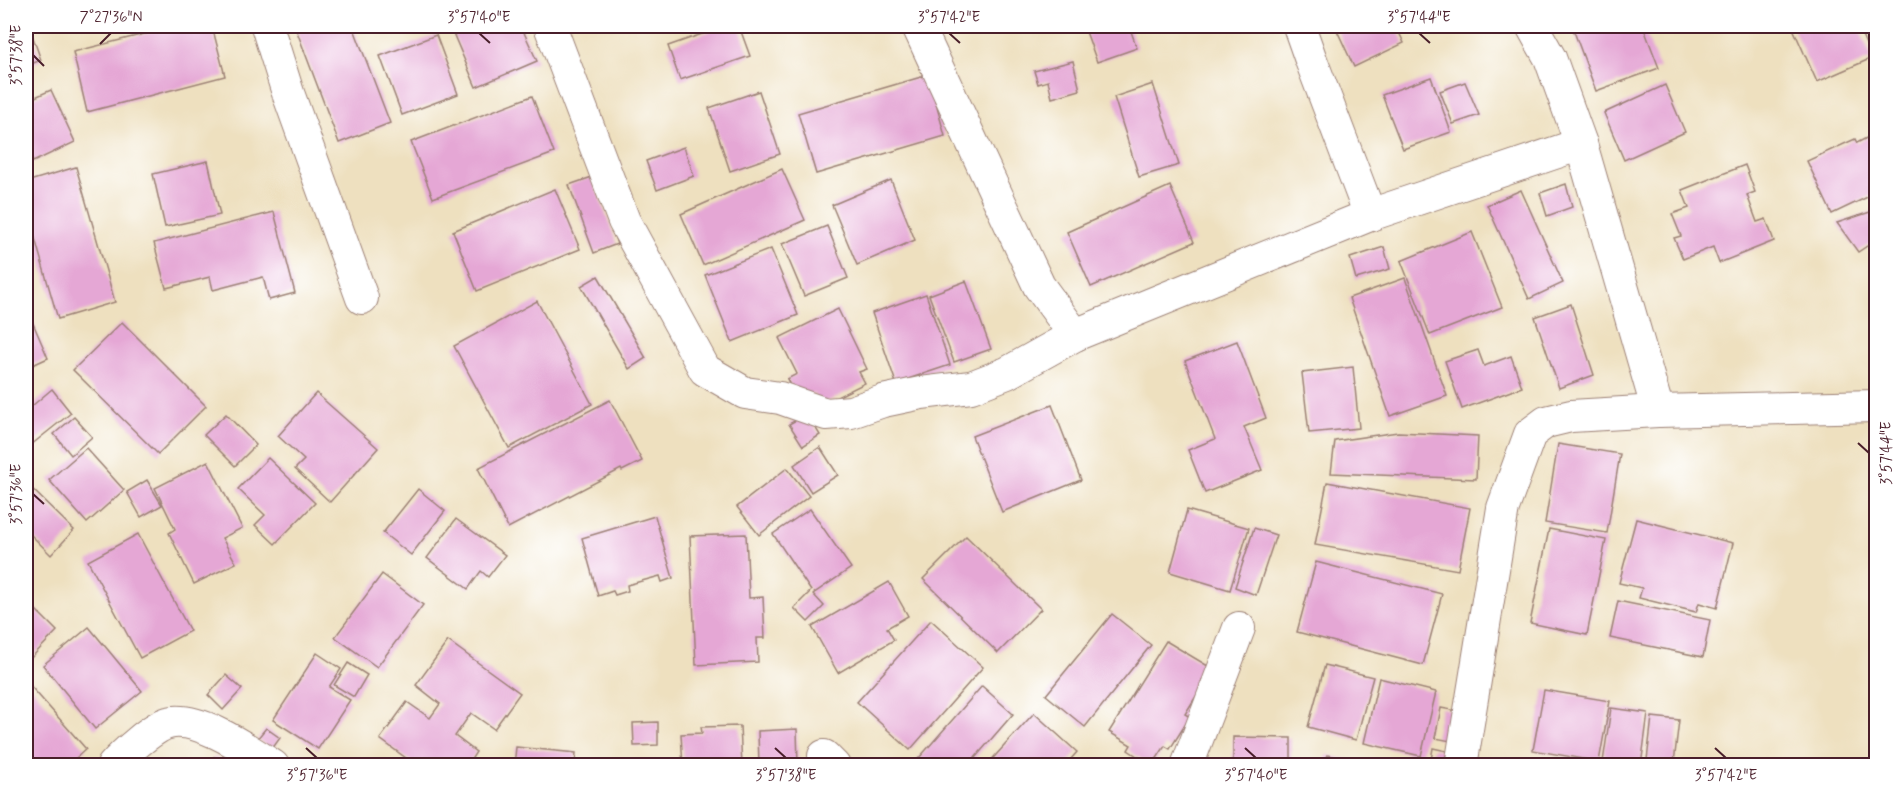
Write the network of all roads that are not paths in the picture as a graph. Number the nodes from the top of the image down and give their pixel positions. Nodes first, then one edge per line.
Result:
1 (267, 26) edge
2 (550, 26) edge
3 (918, 26) edge
4 (1299, 26) edge
5 (1532, 26) edge
6 (1581, 144) junction
7 (1370, 215) junction
8 (362, 298) dead end
9 (1075, 335) junction
10 (1876, 406) edge
11 (1658, 411) junction
12 (1239, 628) dead end
13 (112, 765) edge
14 (273, 765) edge
15 (1187, 765) edge
16 (1461, 765) edge

1 - 8 street
2 - 9 street
3 - 9 street
4 - 7 street
5 - 6 street
6 - 7 street
6 - 11 street
7 - 9 street
10 - 11 street
11 - 16 street
12 - 15 street
13 - 14 street

